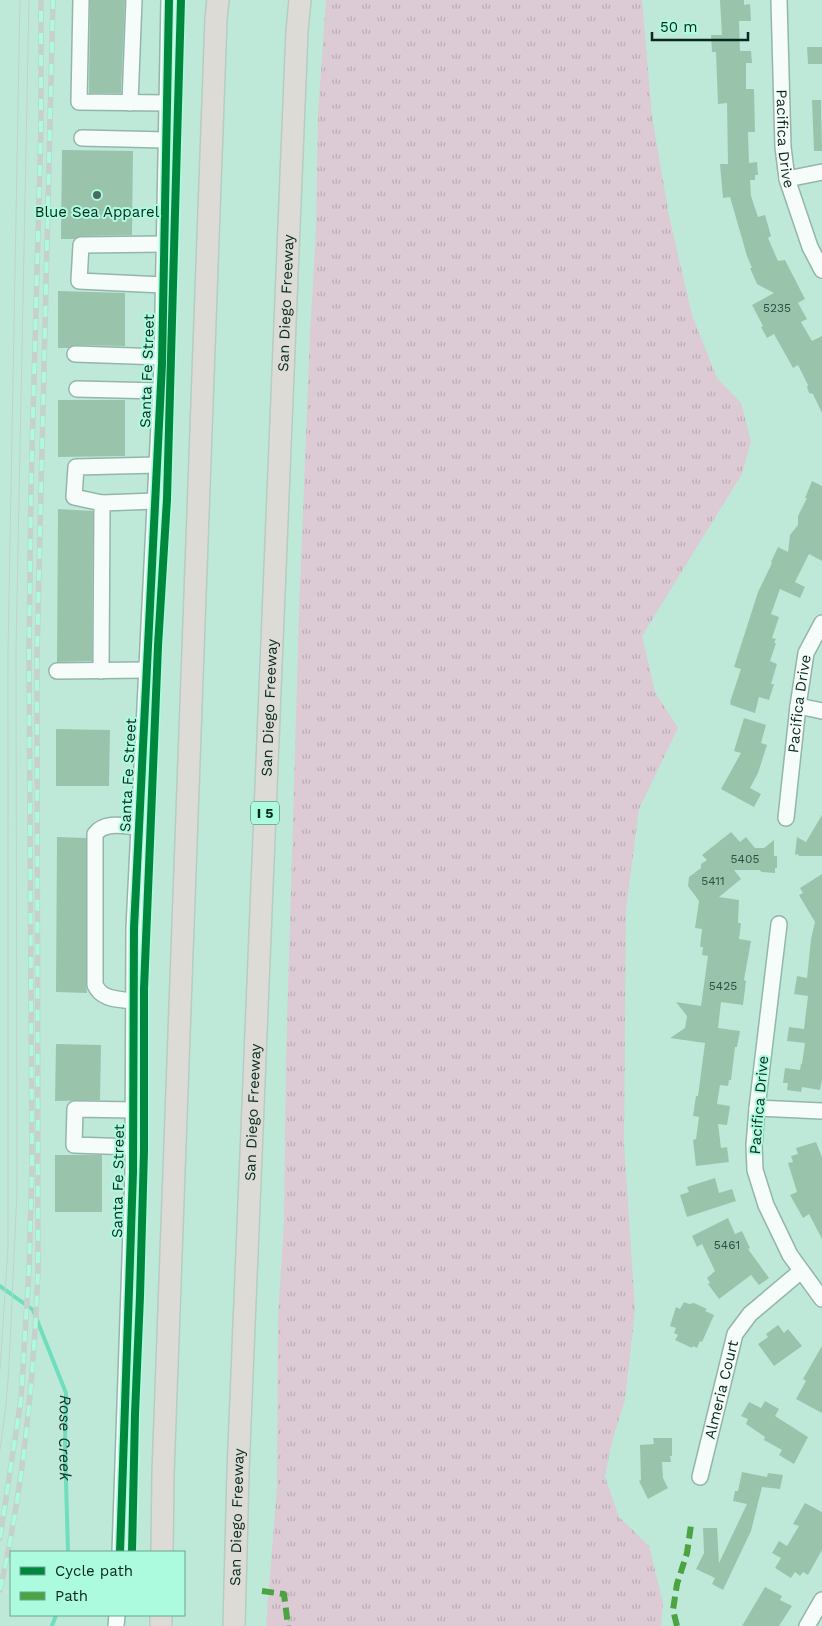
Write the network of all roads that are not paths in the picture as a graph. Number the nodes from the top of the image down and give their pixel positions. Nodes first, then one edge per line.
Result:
1 (81, 0) edge
2 (134, 0) edge
3 (169, 0) edge
4 (218, 0) edge
5 (300, 0) edge
6 (779, 0) edge
7 (130, 103) junction
8 (167, 103) junction
9 (82, 138) dead end
10 (166, 140) junction
11 (822, 172) edge
12 (787, 179) junction
13 (164, 244) junction
14 (822, 270) edge
15 (163, 284) junction
16 (75, 354) dead end
17 (162, 357) junction
18 (77, 388) dead end
19 (160, 391) junction
20 (157, 464) junction
21 (155, 501) junction
22 (102, 503) junction
23 (822, 623) edge
24 (146, 670) junction
25 (57, 671) dead end
26 (101, 671) junction
27 (798, 706) junction
28 (822, 711) edge
29 (786, 818) dead end
30 (139, 827) junction
31 (779, 924) dead end
32 (133, 1001) junction
33 (757, 1108) junction
34 (133, 1110) junction
35 (822, 1111) edge
36 (133, 1146) junction
37 (801, 1271) junction
38 (822, 1299) edge
39 (700, 1477) dead end
40 (120, 1551) edge
41 (162, 1551) edge
42 (822, 1600) edge
43 (234, 1626) edge
44 (807, 1626) edge

1 - 7 street
2 - 7 street
3 - 8 street, Santa Fe Street
4 - 41 highway
5 - 43 highway, San Diego Freeway / I 5
6 - 12 street, Pacifica Drive
7 - 8 street
8 - 10 street, Santa Fe Street
9 - 10 street
10 - 13 street, Santa Fe Street
11 - 12 street
12 - 14 street, Pacifica Drive
13 - 15 street, Santa Fe Street
13 - 15 street
15 - 17 street, Santa Fe Street
16 - 17 street
17 - 19 street, Santa Fe Street
18 - 19 street
19 - 20 street, Santa Fe Street
20 - 21 street, Santa Fe Street
20 - 22 street
21 - 22 street
21 - 24 street, Santa Fe Street
22 - 26 street
23 - 27 street, Pacifica Drive
24 - 26 street
24 - 30 street, Santa Fe Street
25 - 26 street
27 - 28 street
27 - 29 street, Pacifica Drive
30 - 32 street, Santa Fe Street
30 - 32 street
31 - 33 street, Pacifica Drive
32 - 34 street, Santa Fe Street
33 - 35 street
33 - 37 street, Pacifica Drive
34 - 36 street, Santa Fe Street
34 - 36 street
36 - 40 street, Santa Fe Street
37 - 38 street, Pacifica Drive
37 - 39 street, Almeria Court
42 - 44 street

